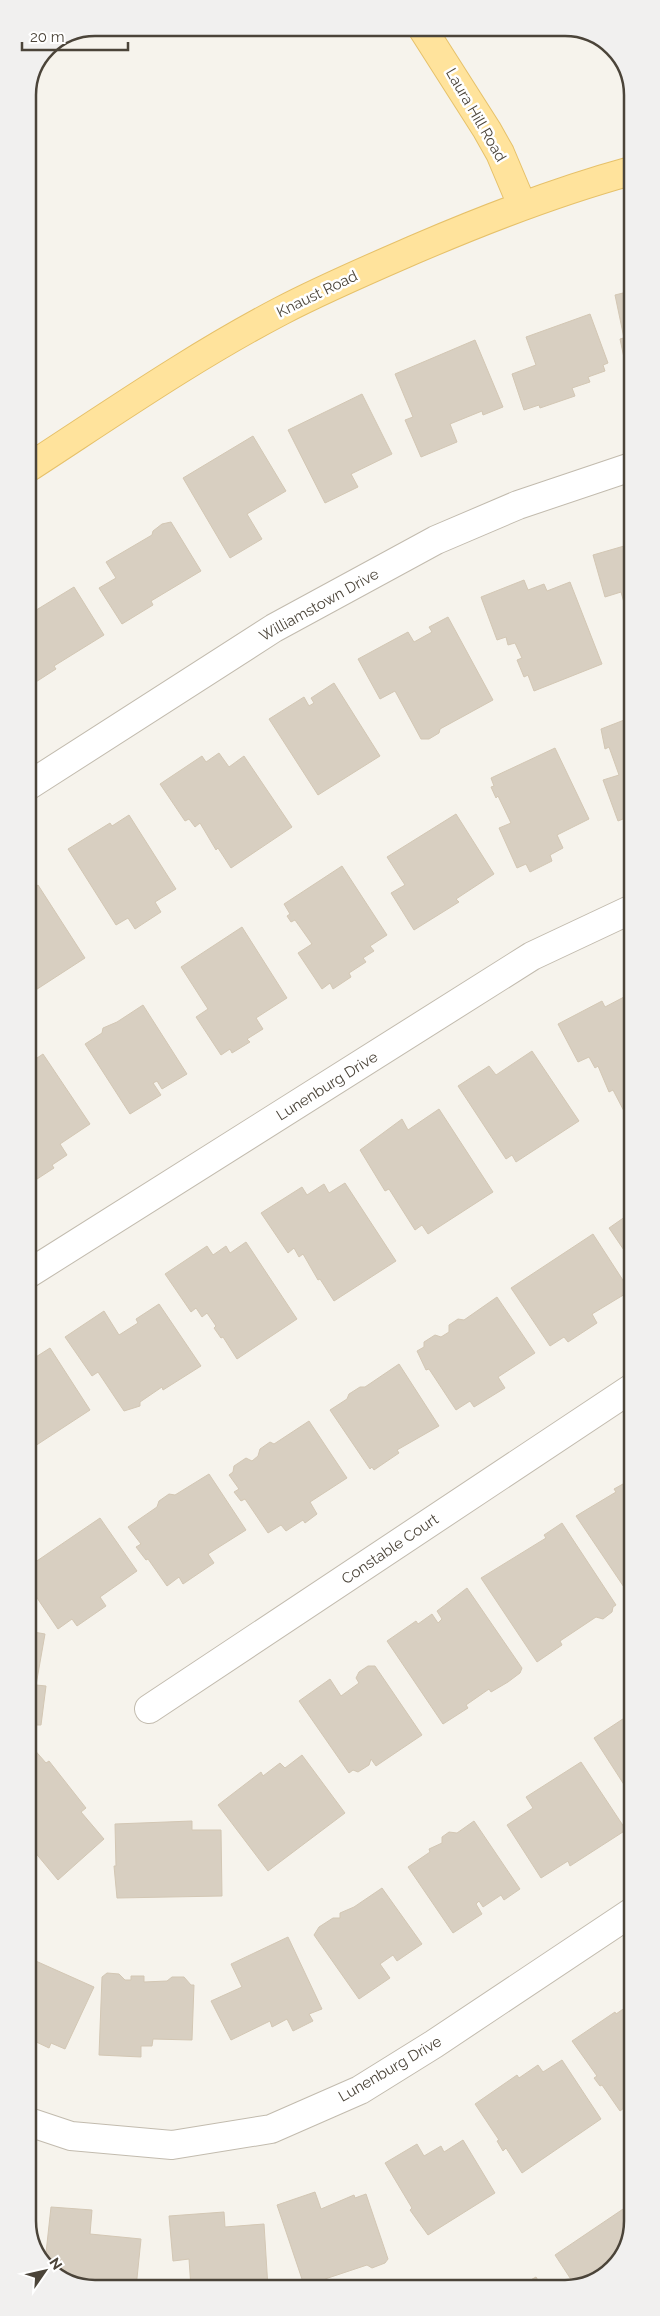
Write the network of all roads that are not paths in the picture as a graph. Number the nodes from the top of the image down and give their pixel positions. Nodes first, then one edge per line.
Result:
1 (427, 36) edge
2 (624, 173) edge
3 (522, 205) junction
4 (36, 463) edge
5 (624, 469) edge
6 (36, 781) edge
7 (624, 913) edge
8 (36, 1269) edge
9 (624, 1393) edge
10 (149, 1709) dead end
11 (624, 1917) edge
12 (36, 2124) edge

1 - 3 main road, Laura Hill Road
2 - 3 main road, Knaust Road
3 - 4 main road, Knaust Road
5 - 6 street, Williamstown Drive
7 - 8 street, Lunenburg Drive
9 - 10 street, Constable Court
11 - 12 street, Lunenburg Drive

